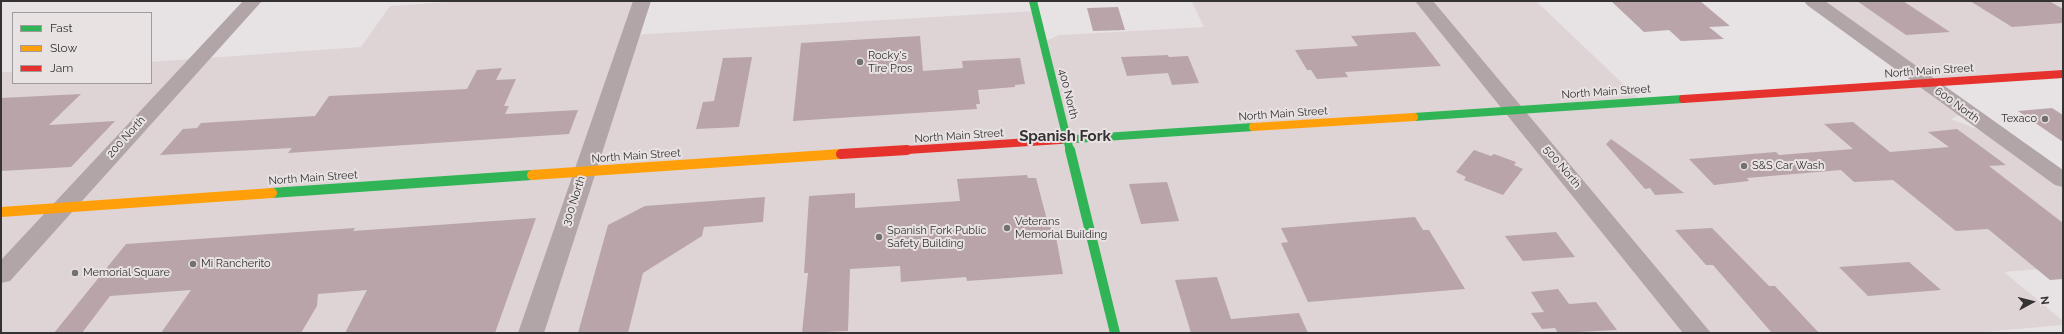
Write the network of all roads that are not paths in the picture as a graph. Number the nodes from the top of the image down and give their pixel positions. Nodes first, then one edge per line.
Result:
1 (254, 1) edge
2 (642, 1) edge
3 (1033, 1) edge
4 (1424, 1) edge
5 (1813, 1) edge
6 (2063, 74) edge
7 (1928, 84) junction
8 (1515, 111) junction
9 (1067, 141) junction
10 (584, 172) junction
11 (2063, 180) edge
12 (62, 208) junction
13 (1, 212) edge
14 (1, 275) edge
15 (531, 333) edge
16 (1115, 333) edge
17 (1698, 333) edge

1 - 12 street, 200 North
2 - 10 street, 300 North
3 - 9 main road, 400 North
4 - 8 street, 500 North
5 - 7 street, 600 North
6 - 7 main road, North Main Street
7 - 8 main road, North Main Street
7 - 11 street, 600 North
8 - 9 main road, North Main Street
8 - 17 street, 500 North
9 - 10 main road, North Main Street
9 - 16 main road, 400 North
10 - 12 main road, North Main Street
10 - 15 street, 300 North
12 - 13 main road, North Main Street
12 - 14 street, 200 North

